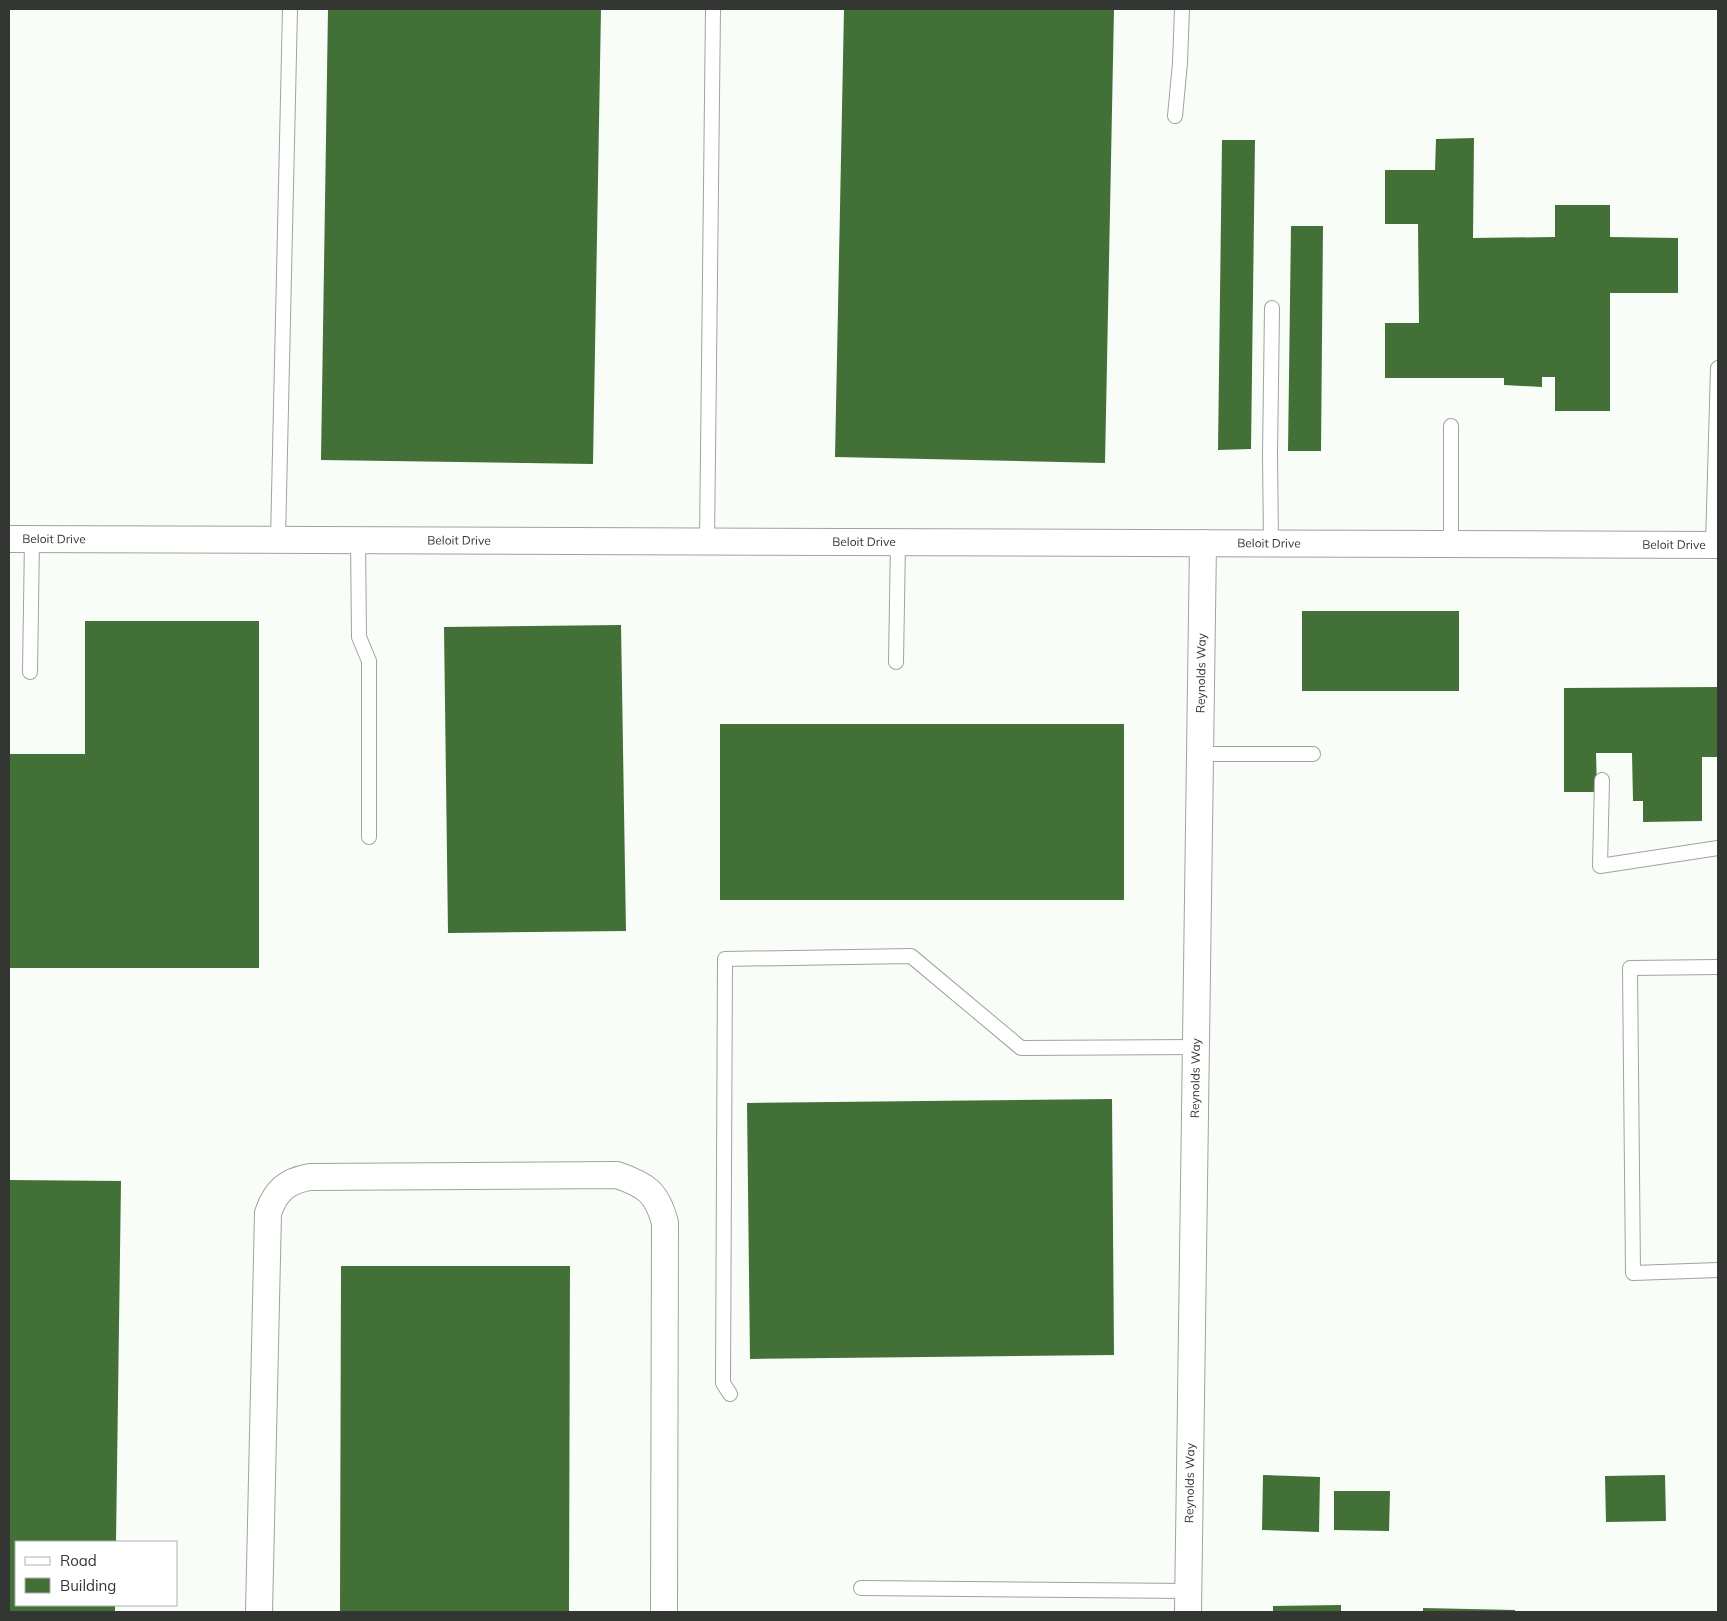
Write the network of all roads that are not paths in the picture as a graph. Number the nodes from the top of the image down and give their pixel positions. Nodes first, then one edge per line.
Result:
1 (290, 9) edge
2 (713, 9) edge
3 (1182, 9) edge
4 (1175, 116) dead end
5 (1272, 308) dead end
6 (1718, 368) edge
7 (1452, 426) dead end
8 (20, 540) edge
9 (278, 540) junction
10 (358, 540) junction
11 (707, 542) junction
12 (898, 542) junction
13 (1203, 543) junction
14 (1271, 544) junction
15 (1452, 544) junction
16 (1716, 545) edge
17 (896, 662) dead end
18 (30, 672) dead end
19 (1200, 754) junction
20 (1313, 754) dead end
21 (1602, 780) dead end
22 (369, 837) dead end
23 (1718, 848) edge
24 (1718, 967) edge
25 (1196, 1047) junction
26 (1718, 1270) edge
27 (730, 1394) dead end
28 (860, 1588) dead end
29 (1188, 1601) edge
30 (259, 1612) edge
31 (664, 1612) edge

1 - 9 lane
2 - 11 lane
3 - 4 lane
5 - 14 lane
6 - 16 lane
7 - 15 lane
8 - 9 street, Beloit Drive
8 - 18 lane
9 - 10 street, Beloit Drive
10 - 11 street, Beloit Drive
10 - 22 lane
11 - 12 street, Beloit Drive
12 - 13 street, Beloit Drive
12 - 17 lane
13 - 14 street, Beloit Drive
13 - 19 street, Reynolds Way
14 - 15 street, Beloit Drive
15 - 16 street, Beloit Drive
19 - 20 lane
19 - 25 street, Reynolds Way
21 - 23 lane
24 - 26 lane
25 - 27 lane
25 - 29 street, Reynolds Way
28 - 29 lane
30 - 31 street

